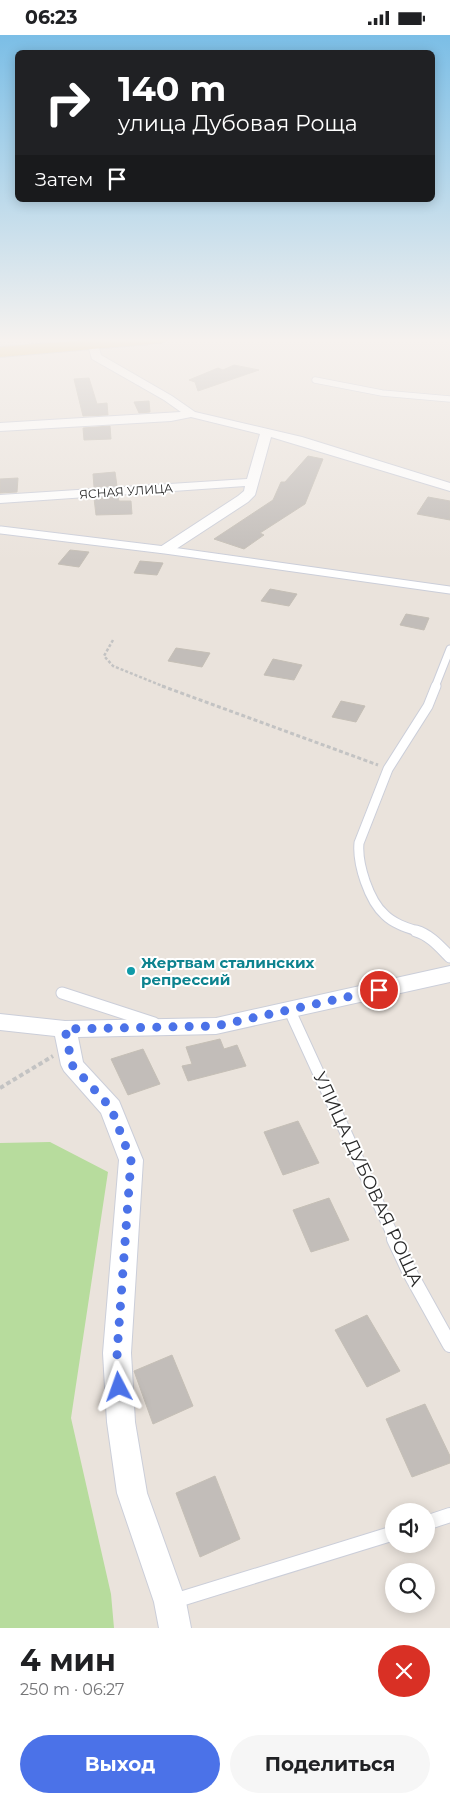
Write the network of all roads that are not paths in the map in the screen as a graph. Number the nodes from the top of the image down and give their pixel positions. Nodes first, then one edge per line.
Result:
1 (191, 414) joint
2 (0, 427) edge
3 (266, 433) junction
4 (252, 482) junction
5 (450, 487) edge
6 (0, 499) edge
7 (1, 530) edge
8 (165, 550) junction
9 (450, 590) edge
10 (450, 649) edge
11 (450, 957) edge
12 (450, 974) edge
13 (62, 993) dead end
14 (290, 1011) junction
15 (0, 1022) edge
16 (168, 1027) junction
17 (67, 1038) junction
18 (450, 1345) edge
19 (450, 1515) edge
20 (435, 1520) edge
21 (385, 1536) edge
22 (170, 1602) junction
23 (175, 1628) edge

1 - 2 street
1 - 3 street
3 - 4 street
3 - 5 street
4 - 6 street, ЯСНАЯ УЛИЦА
4 - 8 street
7 - 8 lane
8 - 9 lane
10 - 11 lane
12 - 14 street
13 - 16 lane
14 - 16 street
14 - 18 lane, УЛИЦА ДУБОВАЯ РОЩА
15 - 17 street
16 - 17 street
17 - 22 street
19 - 20 lane
21 - 22 lane
22 - 23 street

